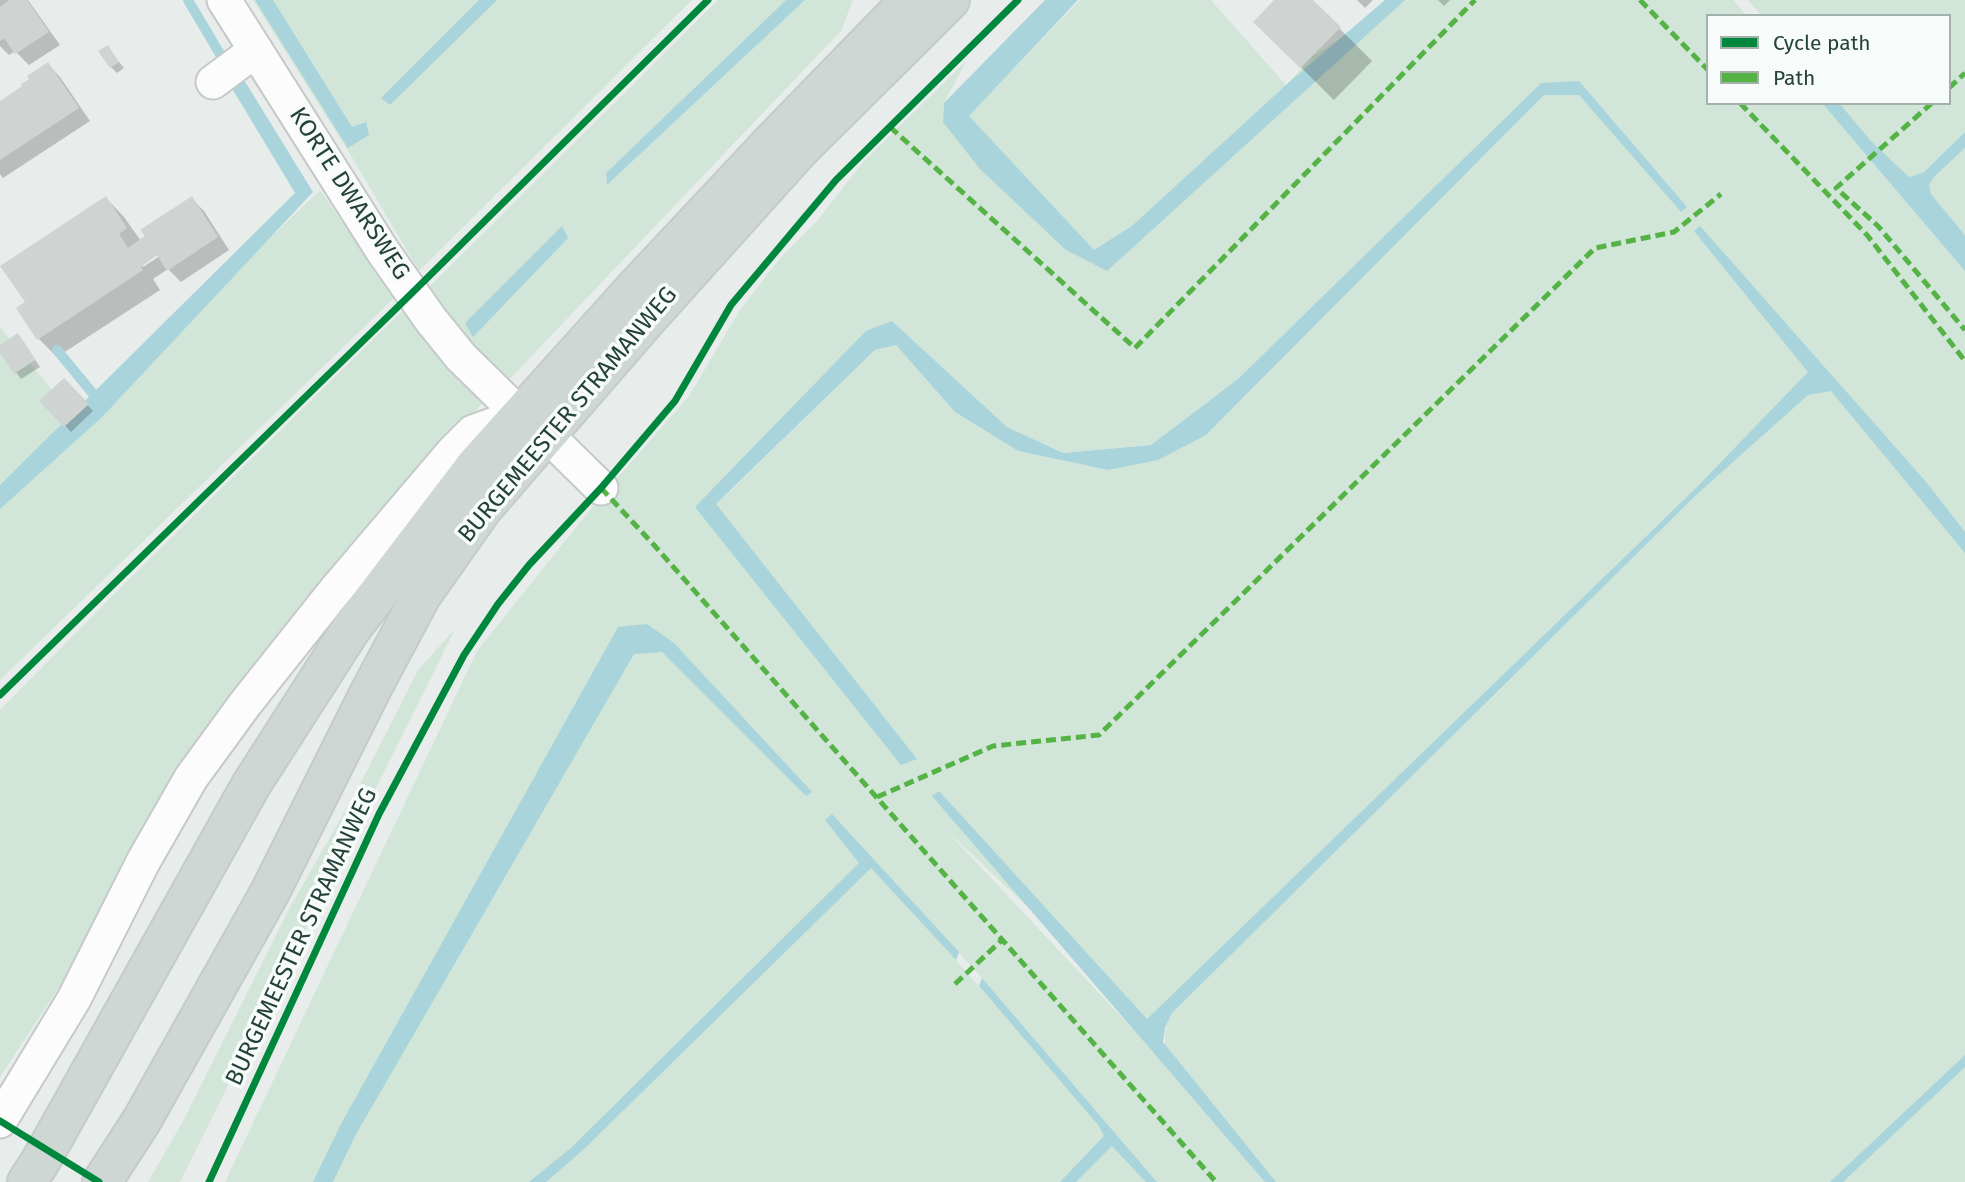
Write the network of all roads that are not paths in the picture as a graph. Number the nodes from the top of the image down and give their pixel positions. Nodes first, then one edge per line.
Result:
1 (224, 0) edge
2 (910, 0) edge
3 (950, 0) edge
4 (878, 16) edge
5 (248, 56) junction
6 (213, 82) dead end
7 (533, 425) junction
8 (601, 488) dead end
9 (0, 1121) edge
10 (34, 1172) edge
11 (0, 1178) edge
12 (102, 1182) edge

1 - 5 street, KORTE DWARSWEG
2 - 4 main road, BURGEMEESTER STRAMANWEG
3 - 7 main road, BURGEMEESTER STRAMANWEG
4 - 7 main road, BURGEMEESTER STRAMANWEG
5 - 6 street
5 - 7 street, KORTE DWARSWEG
7 - 8 street, KORTE DWARSWEG
7 - 9 street, BURGEMEESTER STRAMANWEG
7 - 10 main road, BURGEMEESTER STRAMANWEG
7 - 12 main road, BURGEMEESTER STRAMANWEG
10 - 11 main road

